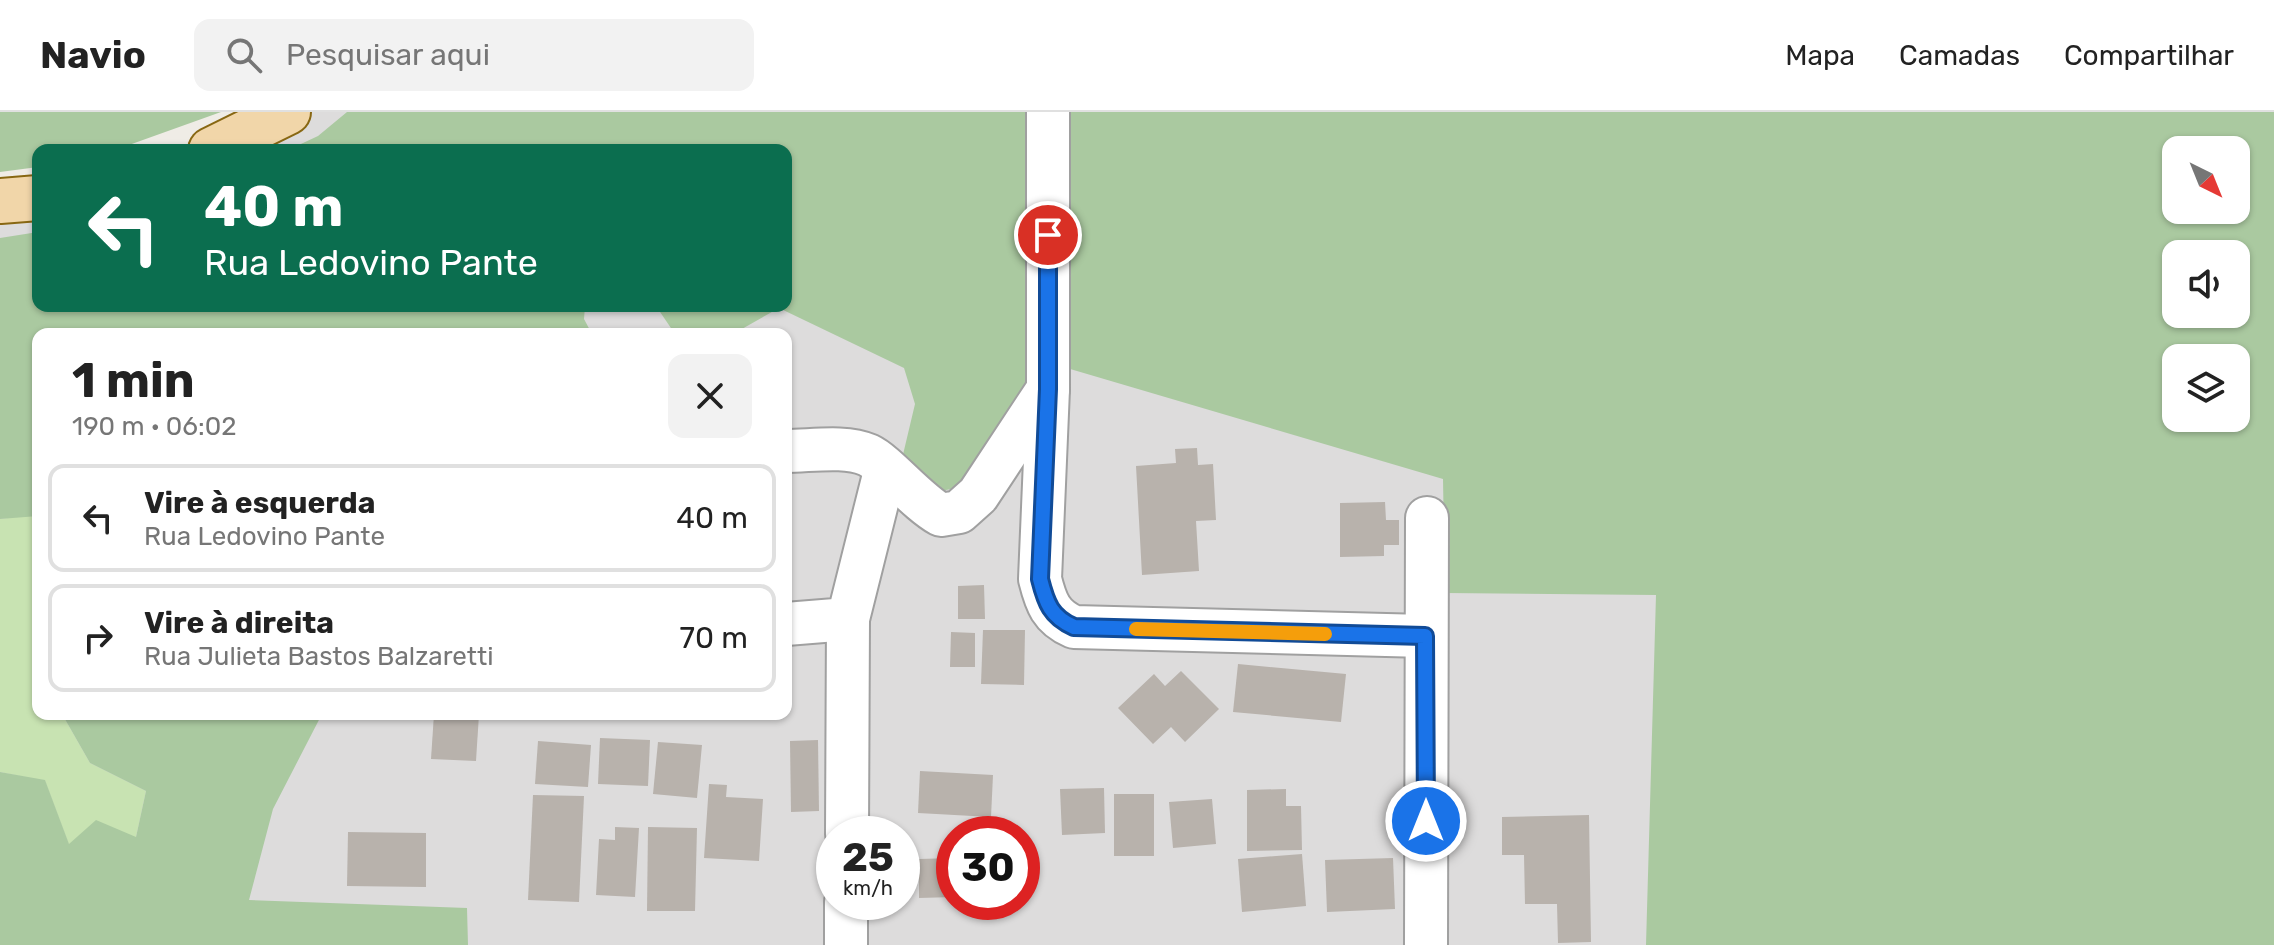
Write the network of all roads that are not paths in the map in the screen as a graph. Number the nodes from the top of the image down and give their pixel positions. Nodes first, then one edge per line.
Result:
1 (288, 112) edge
2 (1048, 112) edge
3 (223, 144) edge
4 (32, 198) edge
5 (0, 201) edge
6 (1048, 389) junction
7 (792, 451) edge
8 (885, 471) junction
9 (1427, 518) dead end
10 (848, 619) junction
11 (792, 624) edge
12 (1425, 636) junction
13 (847, 816) edge
14 (846, 920) edge
15 (846, 945) edge
16 (1426, 945) edge

1 - 3 main road
2 - 6 street
4 - 5 main road
6 - 8 street
6 - 12 street
7 - 8 street
8 - 10 street
9 - 12 street
10 - 11 street
10 - 13 street
12 - 16 street
14 - 15 street

